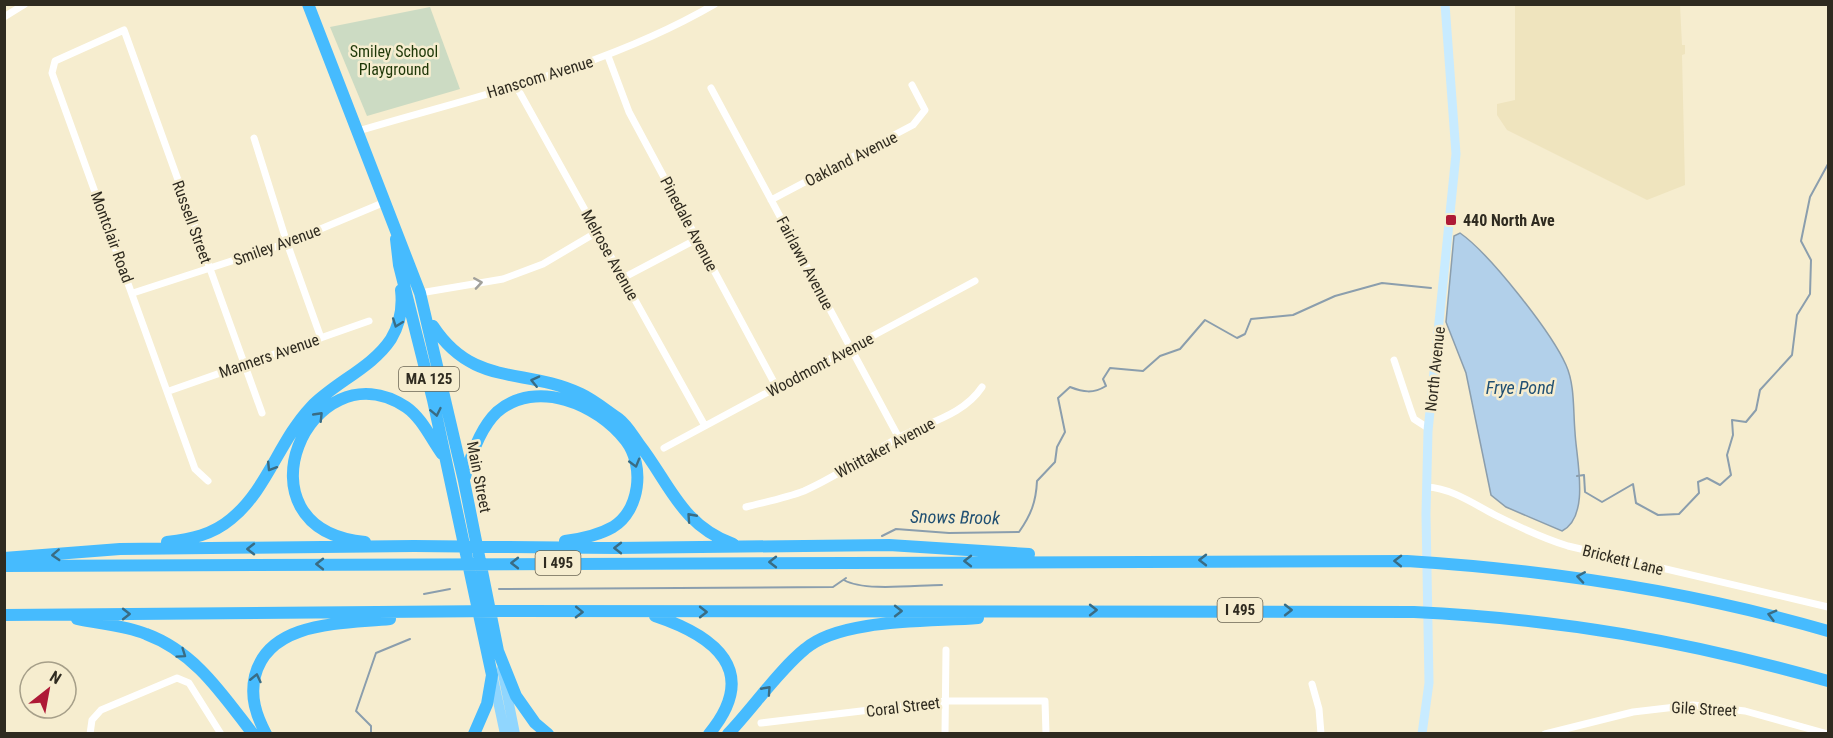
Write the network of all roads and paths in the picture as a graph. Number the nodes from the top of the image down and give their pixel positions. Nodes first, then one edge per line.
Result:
1 (25, 4) edge
2 (308, 4) edge
3 (715, 4) edge
4 (1444, 4) edge
5 (4, 17) edge
6 (124, 30) joint
7 (608, 56) junction
8 (515, 84) junction
9 (912, 85) dead end
10 (711, 88) dead end
11 (358, 131) junction
12 (254, 138) dead end
13 (771, 200) junction
14 (385, 202) junction
15 (395, 232) junction
16 (597, 232) junction
17 (697, 238) junction
18 (287, 243) junction
19 (399, 265) junction
20 (209, 269) junction
21 (623, 278) junction
22 (975, 281) dead end
23 (133, 293) junction
24 (420, 293) junction
25 (426, 315) junction
26 (369, 321) dead end
27 (321, 338) junction
28 (850, 348) junction
29 (1394, 360) dead end
30 (244, 365) junction
31 (982, 387) dead end
32 (777, 388) junction
33 (169, 391) junction
34 (262, 413) dead end
35 (705, 426) junction
36 (1428, 428) junction
37 (899, 438) junction
38 (664, 448) dead end
39 (446, 461) junction
40 (208, 481) dead end
41 (464, 481) junction
42 (1427, 487) junction
43 (746, 507) dead end
44 (466, 527) junction
45 (414, 546) junction
46 (531, 547) junction
47 (740, 547) junction
48 (120, 549) junction
49 (4, 558) edge
50 (1111, 561) junction
51 (4, 566) edge
52 (1828, 607) edge
53 (1066, 610) junction
54 (436, 613) junction
55 (645, 613) junction
56 (47, 614) junction
57 (4, 615) edge
58 (1828, 630) edge
59 (492, 650) junction
60 (946, 651) dead end
61 (492, 675) junction
62 (1828, 681) edge
63 (1312, 684) dead end
64 (945, 701) junction
65 (761, 723) dead end
66 (1547, 733) edge
67 (90, 734) edge
68 (220, 734) edge
69 (253, 734) edge
70 (266, 734) edge
71 (474, 734) edge
72 (505, 734) edge
73 (515, 734) edge
74 (548, 734) edge
75 (709, 734) edge
76 (728, 734) edge
77 (945, 734) edge
78 (1046, 734) edge
79 (1321, 734) edge
80 (1422, 734) edge
81 (1828, 734) edge

1 - 5 street
2 - 11 highway, Main Street / MA 125
3 - 7 street, Hanscom Avenue
4 - 36 main road, North Avenue
6 - 20 street, Russell Street
6 - 23 street, Montclair Road
7 - 8 street, Hanscom Avenue
7 - 17 street, Pinedale Avenue
8 - 11 street, Hanscom Avenue
8 - 16 street, Melrose Avenue
9 - 13 street, Oakland Avenue
10 - 13 street, Fairlawn Avenue
11 - 14 highway, Main Street / MA 125
12 - 18 street
13 - 28 street, Fairlawn Avenue
14 - 15 highway, Main Street / MA 125
14 - 18 street, Smiley Avenue
15 - 19 highway, Main Street / MA 125
15 - 24 highway, Main Street / MA 125
16 - 21 street, Melrose Avenue
24 -> 16 street
17 - 21 street
17 - 32 street, Pinedale Avenue
18 - 20 street, Smiley Avenue
18 - 27 street
19 -> 39 highway, Main Street / MA 125
19 -> 48 highway
20 - 23 street, Smiley Avenue
20 - 30 street, Russell Street
21 - 35 street, Melrose Avenue
22 - 28 street, Woodmont Avenue
23 - 33 street, Montclair Road
24 - 25 highway, Main Street / MA 125
25 - 41 highway, Main Street / MA 125
47 -> 25 highway
26 - 27 street, Manners Avenue
27 - 30 street, Manners Avenue
28 - 32 street, Woodmont Avenue
28 - 37 street, Fairlawn Avenue
29 - 36 street
30 - 33 street, Manners Avenue
30 - 34 street, Russell Street
31 - 37 street, Whittaker Avenue
32 - 35 street, Woodmont Avenue
33 - 40 street, Montclair Road
35 - 38 street, Woodmont Avenue
36 - 42 main road, North Avenue
37 - 43 street, Whittaker Avenue
39 - 44 highway, Main Street / MA 125
45 -> 39 highway
41 - 44 highway, Main Street / MA 125
41 -> 46 highway
42 - 52 street, Brickett Lane
42 - 80 main road, North Avenue
44 - 59 highway, Main Street / MA 125
45 - 46 highway
45 -> 48 highway
47 -> 46 highway
47 - 50 highway
48 -> 49 highway
50 -> 51 highway, I 495
58 -> 50 highway, I 495
55 -> 53 highway, I 495
53 -> 62 highway, I 495
76 -> 53 highway
54 -> 55 highway, I 495
56 -> 54 highway, I 495
70 -> 54 highway
55 - 75 highway
56 - 57 highway, I 495
56 -> 69 highway
59 - 61 highway, Main Street / MA 125
59 - 73 main road, Main Street / MA 125
59 - 74 highway
60 - 64 street
61 - 71 highway
61 - 72 main road, Main Street / MA 125
63 - 79 street
64 - 65 street, Coral Street
64 - 77 street
64 - 78 street, Coral Street
66 - 81 street, Gile Street
67 - 68 street

